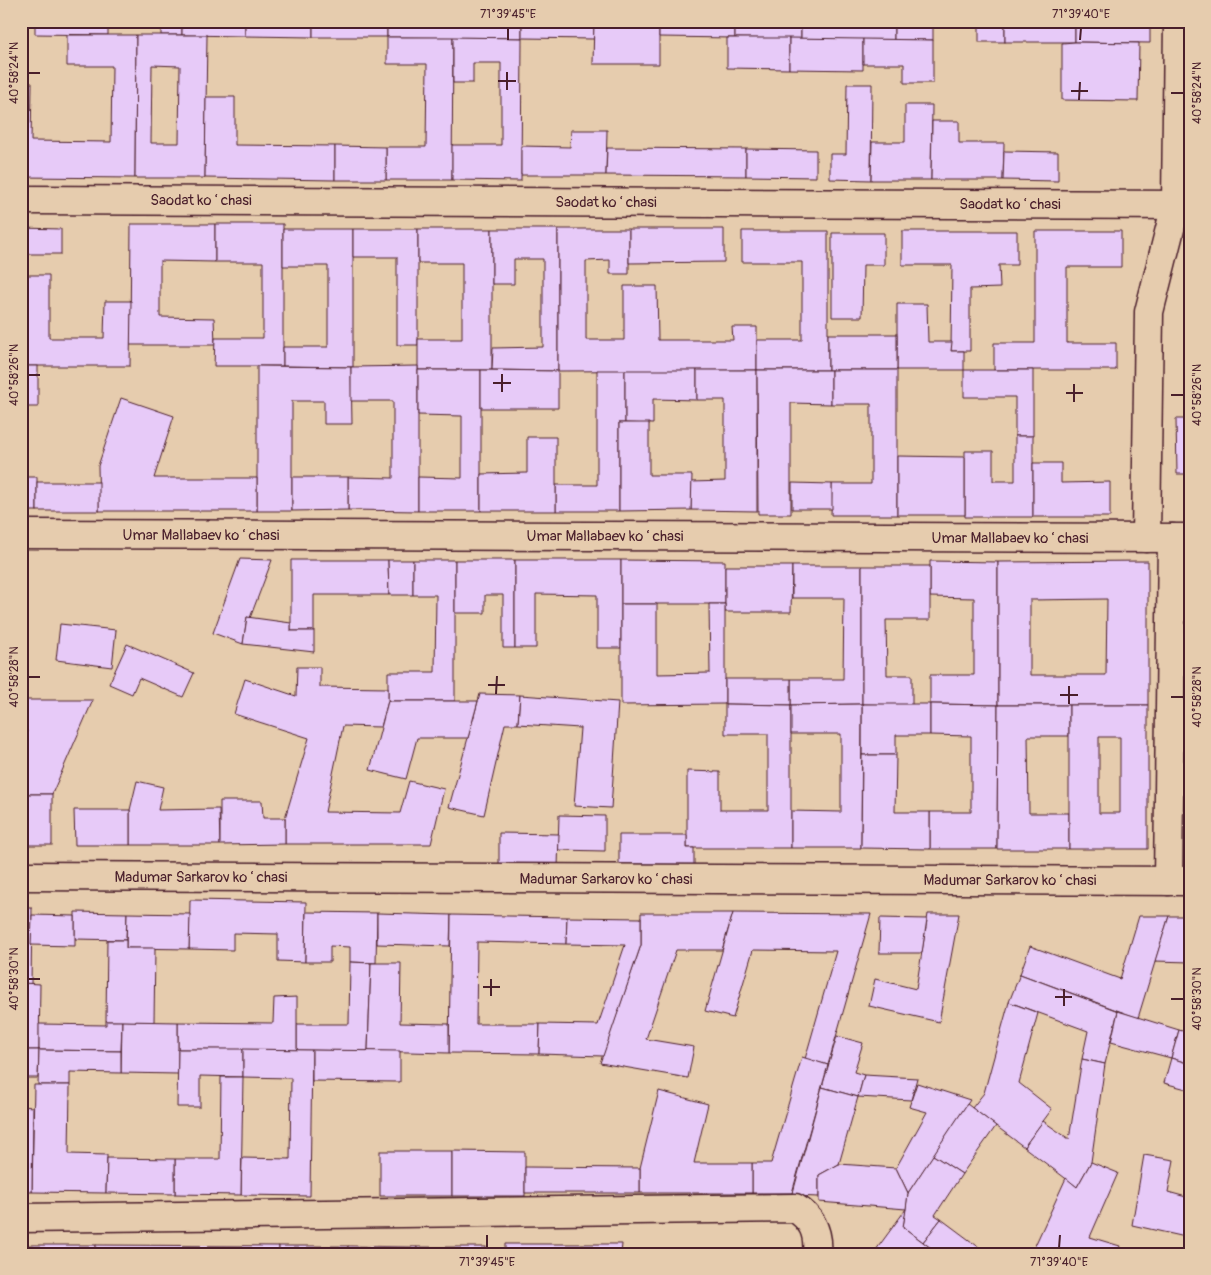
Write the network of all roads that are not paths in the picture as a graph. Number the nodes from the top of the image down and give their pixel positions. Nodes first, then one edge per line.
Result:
1 (1178, 21) edge
2 (21, 200) edge
3 (1183, 205) edge
4 (21, 534) edge
5 (1169, 538) edge
6 (21, 876) edge
7 (1179, 881) edge
8 (21, 1218) edge
9 (816, 1254) edge

1 - 3 street
2 - 3 street, Saodat koʻchasi
3 - 5 street
4 - 5 street, Umar Mallabaev koʻchasi
5 - 7 street
6 - 7 street, Madumar Sarkarov koʻchasi
8 - 9 street

